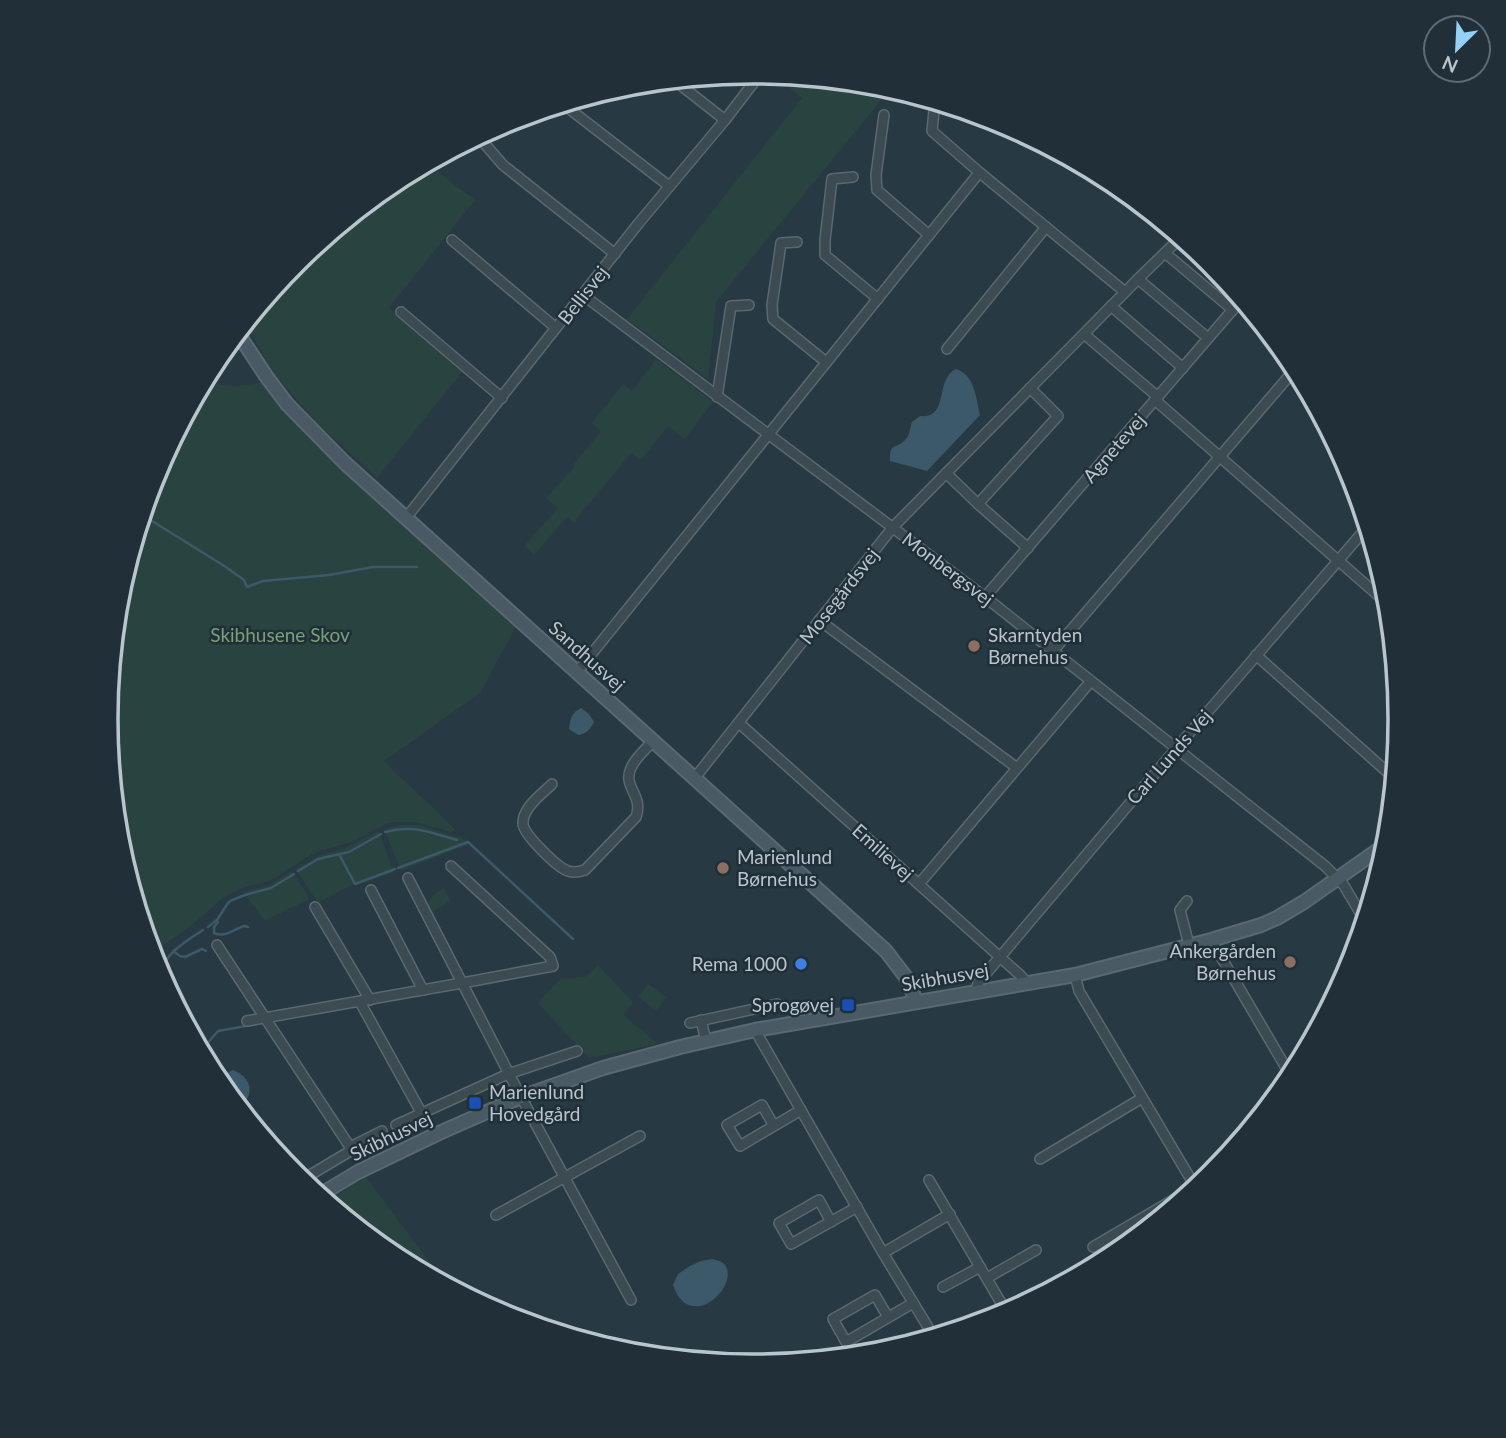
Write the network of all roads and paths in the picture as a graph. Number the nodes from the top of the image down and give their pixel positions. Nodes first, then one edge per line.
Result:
1 (752, 84) edge
2 (685, 88) edge
3 (573, 111) edge
4 (934, 111) edge
5 (884, 115) dead end
6 (725, 120) junction
7 (484, 144) edge
8 (979, 173) junction
9 (853, 177) dead end
10 (669, 186) junction
11 (1046, 227) junction
12 (929, 235) junction
13 (452, 240) dead end
14 (797, 242) dead end
15 (1174, 244) edge
16 (1165, 253) junction
17 (615, 254) junction
18 (1138, 279) junction
19 (1125, 292) junction
20 (583, 295) junction
21 (878, 299) junction
22 (749, 305) dead end
23 (1111, 306) junction
24 (1236, 307) edge
25 (1233, 310) junction
26 (401, 312) dead end
27 (556, 328) junction
28 (1084, 334) junction
29 (1208, 338) junction
30 (243, 341) edge
31 (947, 349) dead end
32 (826, 362) junction
33 (1183, 368) junction
34 (1288, 377) edge
35 (1030, 388) junction
36 (718, 397) junction
37 (502, 398) junction
38 (1156, 399) junction
39 (769, 436) junction
40 (1220, 457) junction
41 (946, 473) junction
42 (978, 504) junction
43 (405, 518) junction
44 (893, 527) junction
45 (1360, 536) edge
46 (1028, 548) junction
47 (1339, 560) junction
48 (1375, 593) edge
49 (985, 597) junction
50 (819, 620) junction
51 (1053, 651) junction
52 (1256, 655) junction
53 (577, 672) junction
54 (1091, 681) junction
55 (739, 723) junction
56 (653, 741) junction
57 (1177, 748) junction
58 (1017, 768) junction
59 (1386, 771) edge
60 (694, 779) junction
61 (552, 783) dead end
62 (1373, 853) edge
63 (451, 866) dead end
64 (408, 878) dead end
65 (1338, 878) junction
66 (919, 884) junction
67 (372, 890) dead end
68 (1187, 901) dead end
69 (316, 906) dead end
70 (1358, 909) edge
71 (1211, 940) junction
72 (218, 945) dead end
73 (1189, 945) junction
74 (1000, 957) junction
75 (1075, 975) junction
76 (1026, 982) junction
77 (462, 983) junction
78 (423, 990) junction
79 (976, 991) junction
80 (370, 1000) junction
81 (360, 1002) junction
82 (916, 1002) junction
83 (777, 1004) dead end
84 (267, 1018) junction
85 (701, 1020) junction
86 (247, 1021) dead end
87 (690, 1023) dead end
88 (755, 1030) junction
89 (706, 1041) junction
90 (578, 1051) dead end
91 (1285, 1066) edge
92 (509, 1074) junction
93 (521, 1097) junction
94 (1142, 1097) junction
95 (801, 1110) junction
96 (422, 1114) junction
97 (396, 1125) dead end
98 (774, 1126) junction
99 (382, 1131) dead end
100 (640, 1136) dead end
101 (350, 1147) junction
102 (1040, 1158) dead end
103 (311, 1174) edge
104 (565, 1177) junction
105 (1191, 1179) edge
106 (929, 1180) dead end
107 (328, 1190) edge
108 (857, 1207) junction
109 (950, 1214) junction
110 (1151, 1214) edge
111 (496, 1215) dead end
112 (831, 1222) junction
113 (1093, 1247) dead end
114 (1036, 1250) dead end
115 (883, 1253) junction
116 (980, 1267) junction
117 (987, 1278) junction
118 (943, 1287) dead end
119 (631, 1300) dead end
120 (913, 1303) junction
121 (1002, 1304) edge
122 (888, 1317) junction
123 (929, 1328) edge

1 - 6 street, Bellisvej
2 - 6 street
3 - 10 street
4 - 8 street
5 - 12 street
6 - 10 street, Bellisvej
7 - 17 street
8 - 11 street
8 - 12 street
9 - 21 street
10 - 17 street, Bellisvej
11 - 19 street
11 - 31 street
12 - 21 street
13 - 27 street
14 - 32 street
15 - 16 street, Mosegårdsvej
16 - 18 street, Mosegårdsvej
16 - 25 street
17 - 20 street, Bellisvej
18 - 19 street, Mosegårdsvej
18 - 29 street
19 - 23 street, Mosegårdsvej
20 - 27 street, Bellisvej
20 - 36 street, Monbergsvej
21 - 32 street
22 - 36 street
23 - 28 street, Mosegårdsvej
23 - 33 street
24 - 25 street, Agnetevej
25 - 29 street, Agnetevej
26 - 37 street
27 - 37 street, Bellisvej
28 - 35 street, Mosegårdsvej
28 - 38 street
29 - 33 street, Agnetevej
30 - 43 street, Sandhusvej
32 - 39 street
33 - 38 street, Agnetevej
34 - 40 street
35 - 41 street, Mosegårdsvej
35 - 42 street
36 - 39 street, Monbergsvej
37 - 43 street, Bellisvej
38 - 40 street
38 - 46 street, Agnetevej
39 - 44 street, Monbergsvej
39 - 53 street
40 - 47 street
40 - 51 street
41 - 42 street
41 - 44 street, Mosegårdsvej
42 - 46 street
43 - 53 street, Sandhusvej
44 - 49 street, Monbergsvej
44 - 50 street, Mosegårdsvej
45 - 47 street, Carl Lunds Vej
46 - 49 street, Agnetevej
47 - 48 street
47 - 52 street, Carl Lunds Vej
49 - 51 street, Monbergsvej
50 - 55 street, Mosegårdsvej
50 - 58 street
51 - 54 street, Monbergsvej
52 - 57 street, Carl Lunds Vej
52 - 59 street
53 - 56 street, Sandhusvej
54 - 57 street, Monbergsvej
54 - 58 street
55 - 60 street, Mosegårdsvej
55 - 66 street, Emilievej
56 - 60 street, Sandhusvej
56 - 61 street
57 - 65 street, Monbergsvej
57 - 74 street, Carl Lunds Vej
58 - 66 street
60 - 82 street, Sandhusvej
62 - 65 street, Skibhusvej
63 - 77 street
64 - 77 street
65 - 70 street, Monbergsvej
65 - 71 street, Skibhusvej
66 - 74 street, Emilievej
67 - 78 street
68 - 73 street
69 - 80 street
71 - 73 street, Skibhusvej
71 - 91 street
72 - 84 street
73 - 75 street, Skibhusvej
74 - 76 street, Emilievej
74 - 79 street, Carl Lunds Vej
75 - 76 street, Skibhusvej
75 - 94 street
76 - 79 street, Skibhusvej
77 - 78 street
77 - 92 street
78 - 80 street
79 - 82 street, Skibhusvej
80 - 81 street
81 - 84 street
81 - 96 street
82 - 88 street, Skibhusvej
83 - 85 street
84 - 86 street
84 - 101 street
85 - 87 street
85 - 89 street
88 - 89 street, Skibhusvej
88 - 95 street
89 - 93 street, Skibhusvej
90 - 92 street
92 - 93 street
92 - 96 street
93 - 104 street
93 - 107 street, Skibhusvej
94 - 102 street
94 - 105 street
95 - 98 street
95 - 108 street
96 - 97 street
98 - 98 street
99 - 101 street
100 - 104 street
101 - 103 street
104 - 111 street
104 - 119 street
106 - 109 street
108 - 112 street
108 - 115 street
109 - 115 street
109 - 116 street
110 - 113 street
112 - 112 street
114 - 117 street
115 - 120 street
116 - 117 street
116 - 118 street
117 - 121 street
120 - 122 street
120 - 123 street
122 - 122 street

